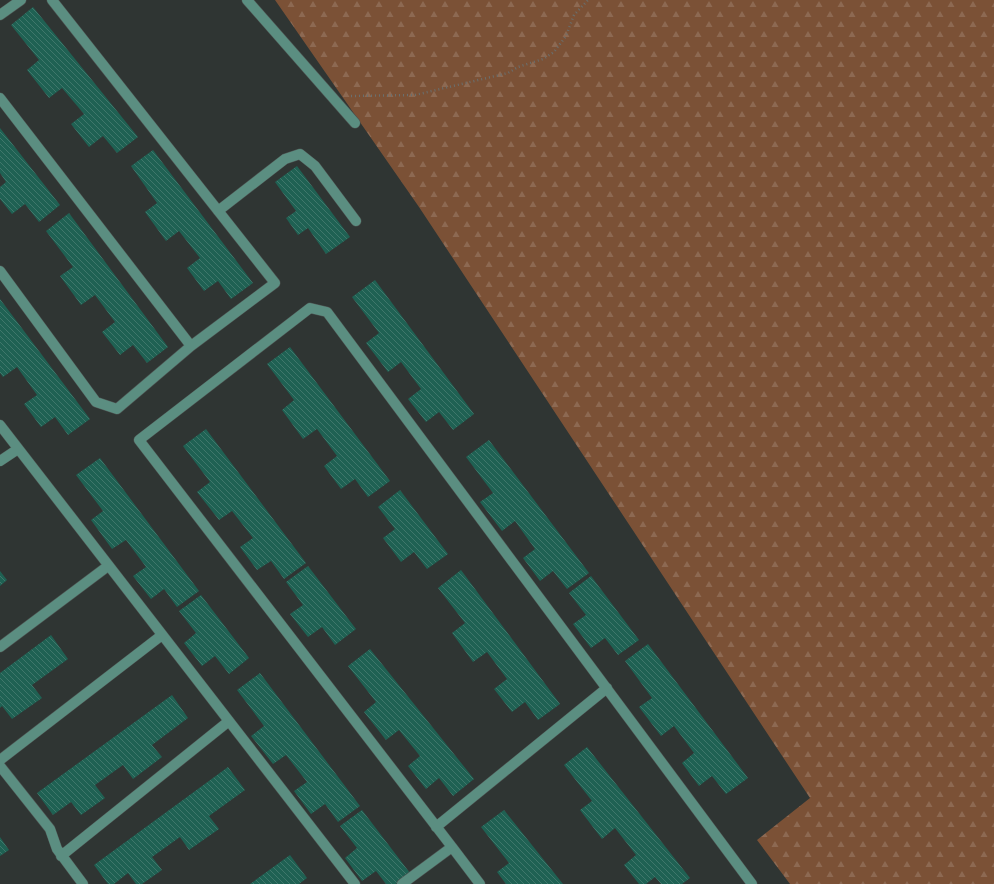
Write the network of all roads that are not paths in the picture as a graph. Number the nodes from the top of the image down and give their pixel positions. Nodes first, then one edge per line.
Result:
1 (21, 0) edge
2 (52, 0) edge
3 (247, 0) edge
4 (0, 15) edge
5 (0, 98) edge
6 (355, 123) dead end
7 (218, 211) junction
8 (356, 221) dead end
9 (0, 271) edge
10 (191, 346) junction
11 (0, 425) edge
12 (18, 449) junction
13 (0, 461) edge
14 (108, 566) junction
15 (162, 636) junction
16 (0, 647) edge
17 (607, 688) junction
18 (229, 721) junction
19 (0, 760) edge
20 (0, 766) edge
21 (436, 827) junction
22 (452, 846) junction
23 (61, 856) junction
24 (83, 884) edge
25 (355, 884) edge
26 (402, 884) edge
27 (480, 884) edge
28 (752, 884) edge

1 - 4 street
2 - 7 street
3 - 6 street
5 - 10 street
7 - 8 street
7 - 10 street
9 - 10 street
11 - 12 street
12 - 13 street
12 - 14 street
14 - 15 street
14 - 16 street
15 - 18 street
15 - 19 street
17 - 21 street
17 - 21 street
17 - 28 street
18 - 23 street
18 - 25 street
20 - 23 street
21 - 22 street
22 - 26 street
22 - 27 street
23 - 24 street

